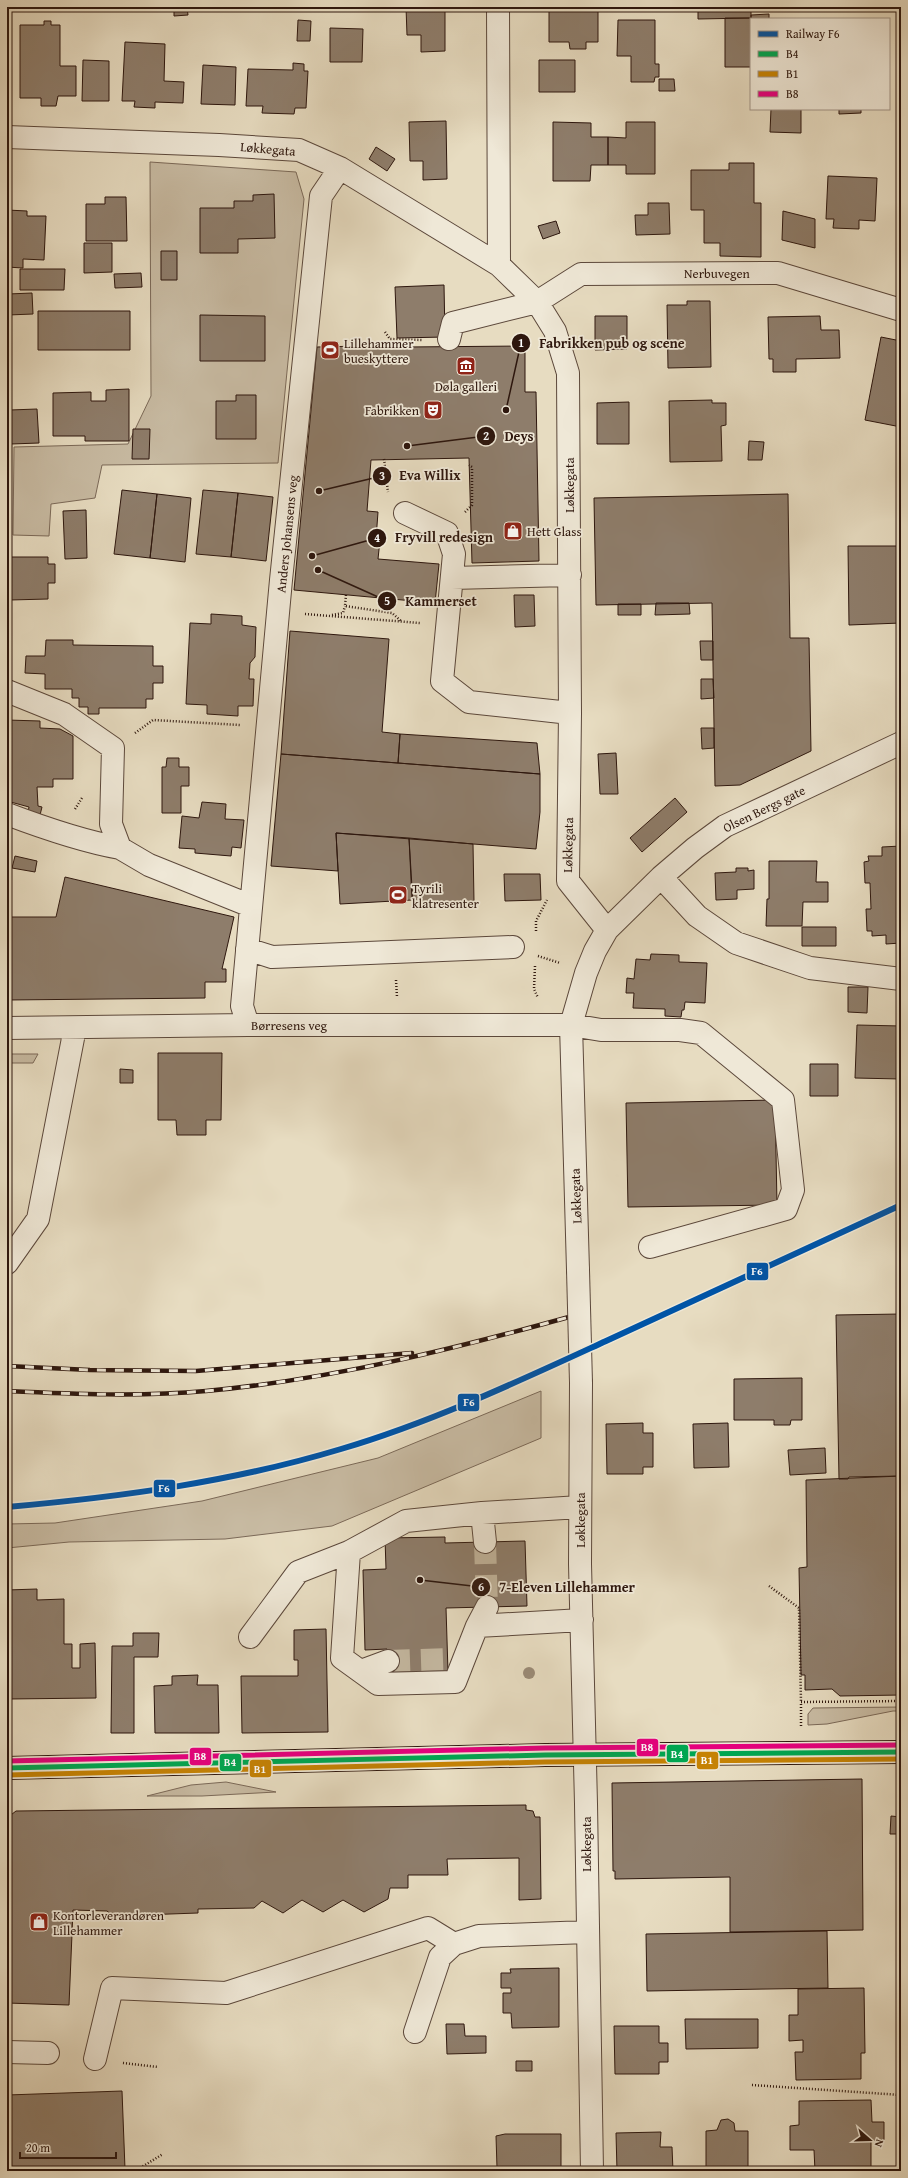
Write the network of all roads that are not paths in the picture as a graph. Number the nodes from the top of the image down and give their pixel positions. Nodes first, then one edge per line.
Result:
1 (498, 7) edge
2 (7, 137) edge
3 (340, 168) junction
4 (499, 265) junction
5 (537, 302) junction
6 (901, 310) edge
7 (449, 340) dead end
8 (405, 513) dead end
9 (570, 574) junction
10 (452, 578) junction
11 (7, 691) edge
12 (570, 713) junction
13 (901, 743) edge
14 (7, 814) edge
15 (120, 848) junction
16 (661, 877) junction
17 (251, 906) junction
18 (607, 930) junction
19 (513, 947) dead end
20 (247, 949) junction
21 (901, 979) edge
22 (248, 1025) junction
23 (570, 1025) junction
24 (7, 1028) edge
25 (75, 1028) junction
26 (650, 1247) dead end
27 (7, 1263) edge
28 (580, 1507) junction
29 (482, 1513) junction
30 (485, 1542) tunnel mouth
31 (349, 1552) junction
32 (582, 1620) junction
33 (250, 1637) dead end
34 (388, 1661) tunnel mouth
35 (361, 1671) junction
36 (901, 1752) edge
37 (585, 1755) junction
38 (7, 1768) edge
39 (587, 1932) junction
40 (454, 1944) junction
41 (415, 2032) dead end
42 (7, 2052) edge
43 (48, 2052) dead end
44 (96, 2059) dead end
45 (592, 2171) edge

1 - 4 street
2 - 3 street, Løkkegata
3 - 4 street, Løkkegata
3 - 17 street, Anders Johansens veg
4 - 5 street, Løkkegata
5 - 6 street, Nerbuvegen
5 - 7 street, Nerbuvegen
5 - 9 street, Løkkegata
8 - 10 street
9 - 10 street
9 - 12 street, Løkkegata
10 - 12 street
11 - 15 street
12 - 18 street, Løkkegata
13 - 16 street, Olsen Bergs gate
14 - 15 street
15 - 17 street
16 - 18 street, Olsen Bergs gate
16 - 21 street
17 - 20 street, Anders Johansens veg
18 - 23 street, Løkkegata
19 - 20 street
20 - 22 street, Anders Johansens veg
22 - 23 street, Børresens veg
22 - 25 street, Børresens veg
23 - 26 street, Børresens veg
23 - 28 street, Løkkegata, bridge
24 - 25 street, Børresens veg
25 - 27 street
28 - 29 street
28 - 32 street, Løkkegata
29 - 30 street
29 - 31 street
31 - 33 street
31 - 35 street
32 - 35 street
32 - 37 street, Løkkegata
34 - 35 street
36 - 37 main road
37 - 38 main road
37 - 39 street, Løkkegata
39 - 40 street
39 - 45 street, Løkkegata
40 - 41 street
40 - 44 street
42 - 43 street

